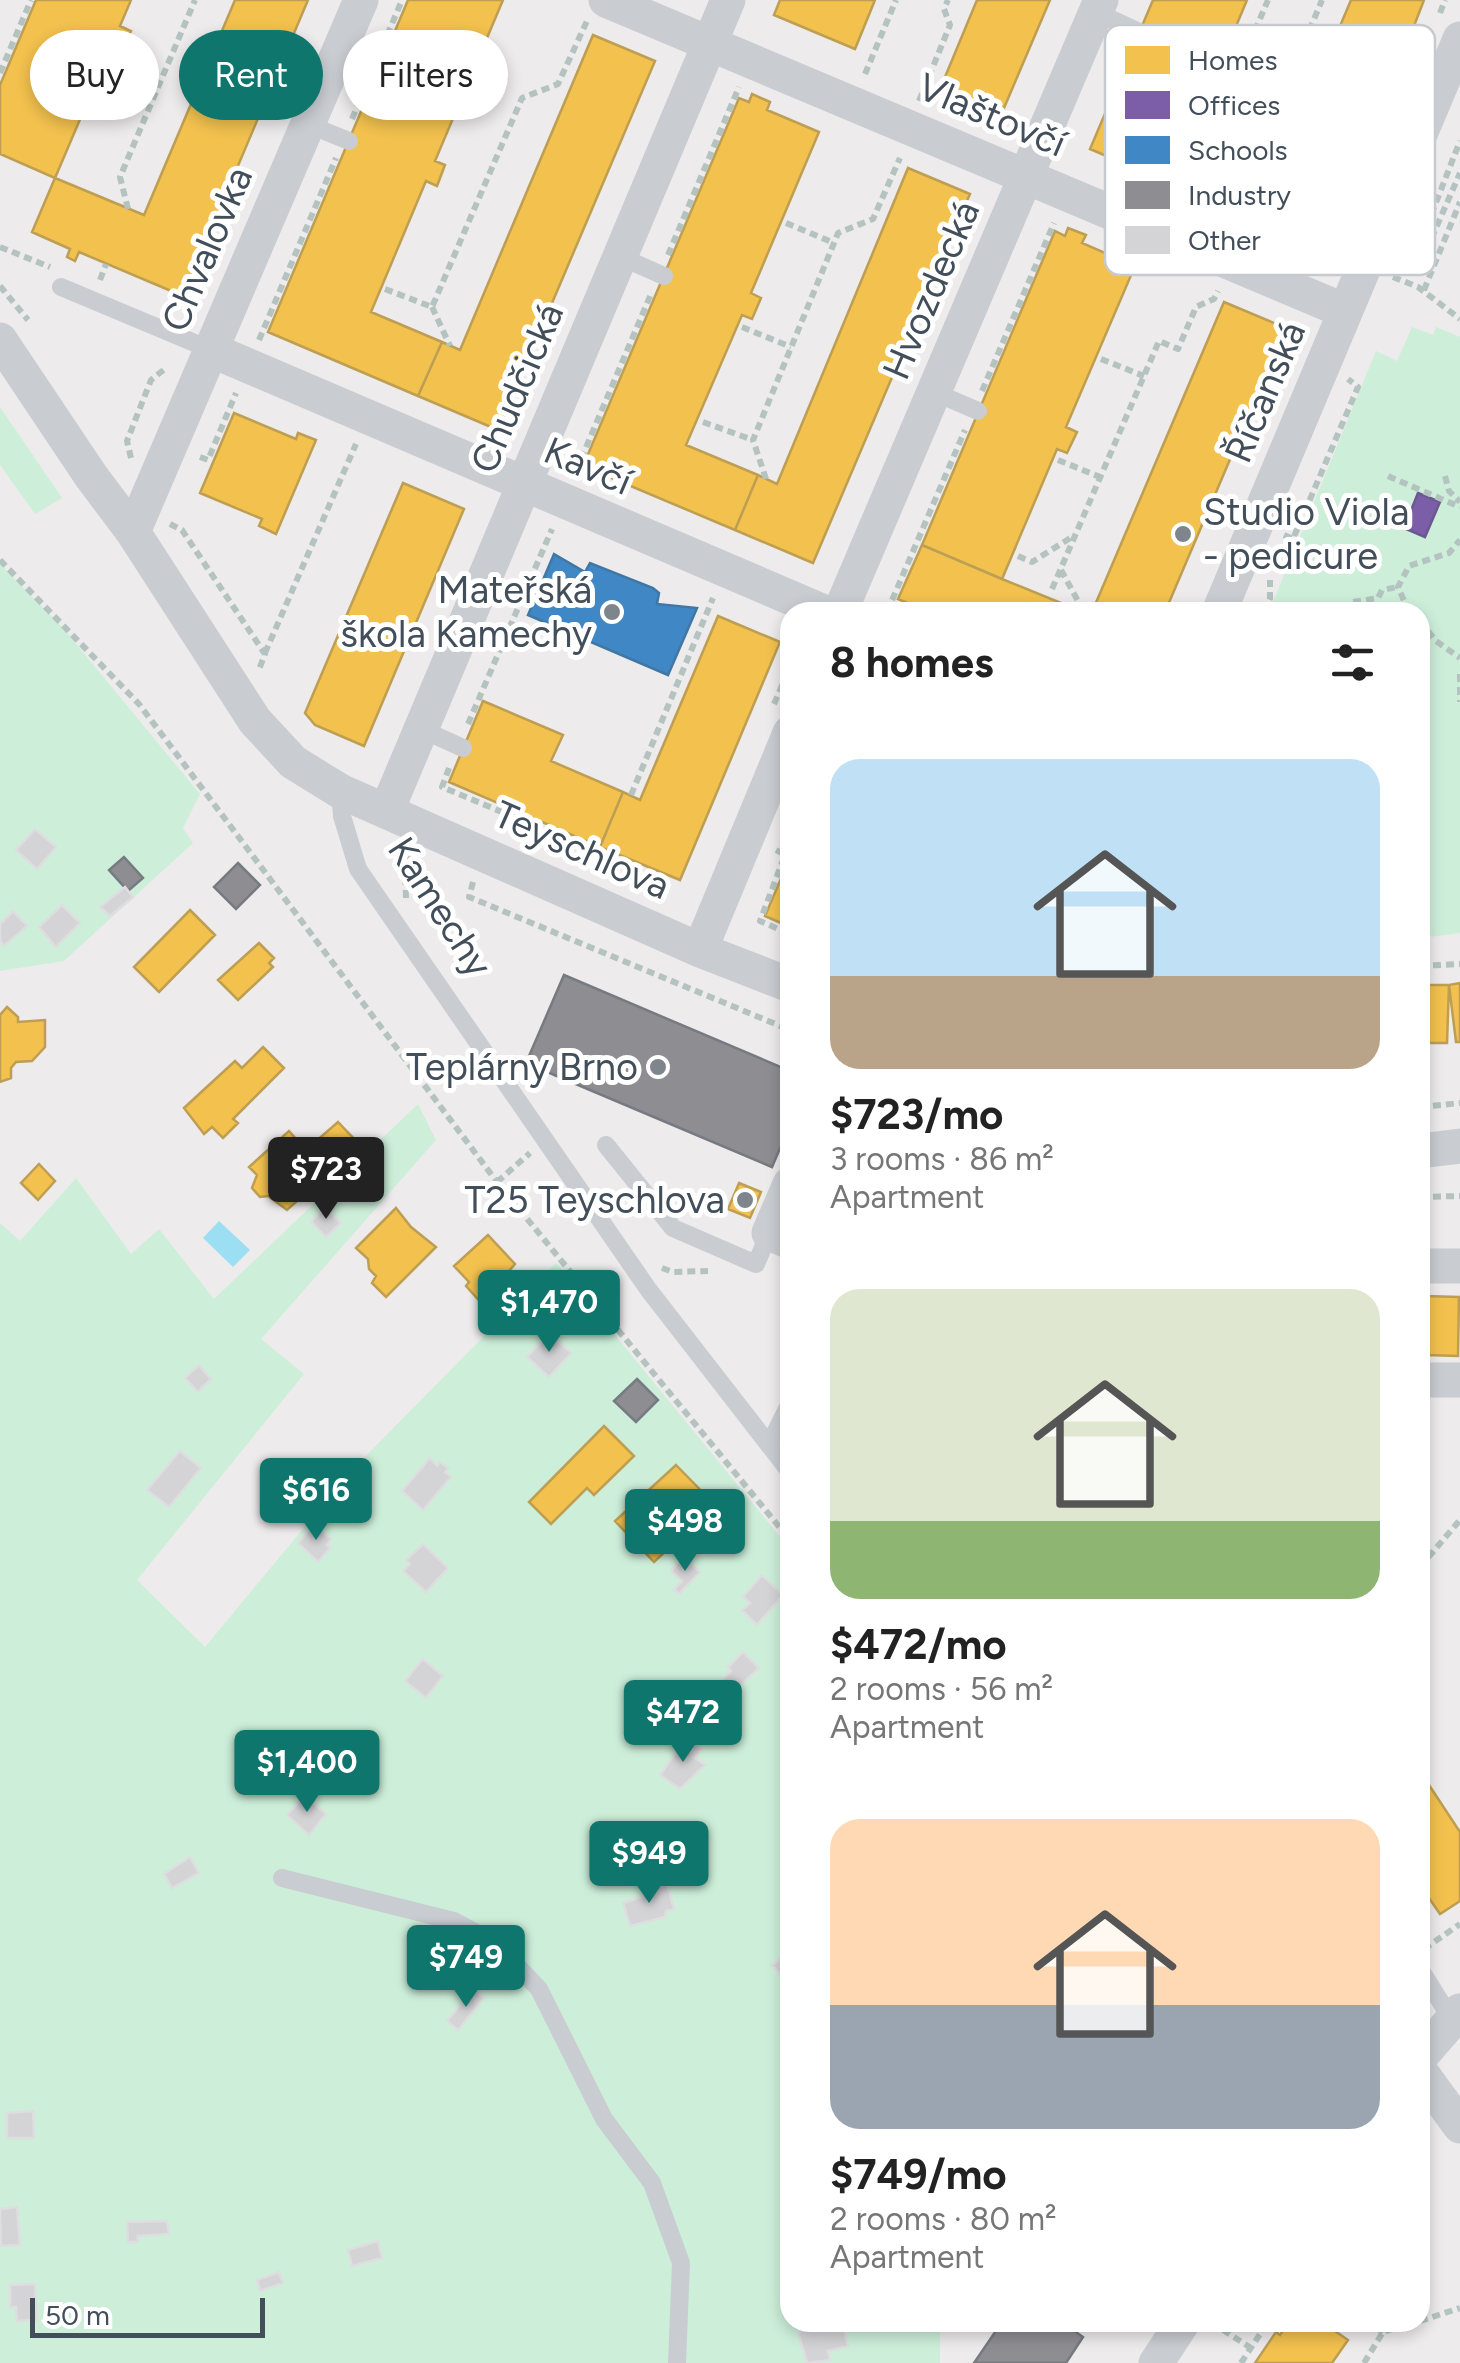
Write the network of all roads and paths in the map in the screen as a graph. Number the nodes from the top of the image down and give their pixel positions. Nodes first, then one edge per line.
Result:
1 (31, 0) edge
2 (195, 0) edge
3 (361, 0) edge
4 (402, 0) edge
5 (728, 0) edge
6 (896, 0) edge
7 (948, 0) edge
8 (1268, 0) edge
9 (1322, 0) edge
10 (598, 5) edge
11 (1098, 6) edge
12 (1128, 25) edge
13 (1257, 25) edge
14 (1312, 25) edge
15 (1460, 38) edge
16 (710, 43) junction
17 (0, 73) edge
18 (1435, 97) edge
19 (903, 100) dead end
20 (852, 103) junction
21 (307, 124) junction
22 (346, 140) junction
23 (896, 169) dead end
24 (1460, 173) edge
25 (1026, 175) junction
26 (1460, 202) edge
27 (1060, 208) dead end
28 (128, 209) dead end
29 (1105, 209) edge
30 (786, 222) dead end
31 (1435, 232) edge
32 (834, 243) junction
33 (619, 256) junction
34 (1435, 263) edge
35 (1261, 275) edge
36 (1360, 275) edge
37 (1430, 275) edge
38 (664, 276) dead end
39 (1392, 276) dead end
40 (0, 286) edge
41 (61, 287) dead end
42 (385, 289) dead end
43 (1424, 290) junction
44 (1206, 302) dead end
45 (432, 308) junction
46 (1345, 311) junction
47 (1460, 319) edge
48 (33, 328) dead end
49 (742, 328) dead end
50 (0, 340) edge
51 (195, 343) junction
52 (450, 346) dead end
53 (792, 347) junction
54 (1101, 359) dead end
55 (248, 366) junction
56 (1144, 376) junction
57 (934, 392) junction
58 (976, 410) junction
59 (703, 422) dead end
60 (358, 439) dead end
61 (753, 440) junction
62 (191, 454) dead end
63 (1058, 460) dead end
64 (115, 461) dead end
65 (1388, 476) dead end
66 (1444, 476) dead end
67 (1100, 477) junction
68 (766, 479) dead end
69 (522, 484) junction
70 (1460, 504) edge
71 (148, 524) junction
72 (554, 524) dead end
73 (1076, 534) junction
74 (1460, 540) edge
75 (1018, 556) dead end
76 (0, 560) edge
77 (1061, 570) junction
78 (1398, 587) junction
79 (1052, 589) dead end
80 (715, 591) dead end
81 (800, 602) edge
82 (844, 602) edge
83 (891, 602) edge
84 (1079, 602) edge
85 (1223, 602) edge
86 (1353, 602) edge
87 (1405, 602) edge
88 (1430, 634) edge
89 (265, 654) junction
90 (1460, 658) edge
91 (1460, 674) edge
92 (255, 680) dead end
93 (1460, 702) edge
94 (778, 727) edge
95 (421, 729) junction
96 (461, 747) junction
97 (340, 791) junction
98 (631, 795) dead end
99 (388, 810) junction
100 (767, 845) dead end
101 (414, 846) dead end
102 (780, 852) edge
103 (780, 868) edge
104 (476, 870) dead end
105 (599, 876) dead end
106 (406, 909) dead end
107 (780, 930) edge
108 (700, 950) junction
109 (1460, 964) edge
110 (1430, 966) edge
111 (780, 981) edge
112 (780, 1026) edge
113 (1460, 1103) edge
114 (1430, 1107) edge
115 (545, 1140) junction
116 (606, 1145) dead end
117 (1460, 1146) edge
118 (1430, 1150) edge
119 (497, 1182) junction
120 (1460, 1196) edge
121 (1430, 1197) edge
122 (780, 1237) edge
123 (733, 1254) junction
124 (647, 1262) dead end
125 (1430, 1266) edge
126 (1460, 1266) edge
127 (1430, 1380) edge
128 (1460, 1380) edge
129 (780, 1422) edge
130 (769, 1445) junction
131 (780, 1459) edge
132 (1460, 1520) edge
133 (780, 1528) edge
134 (1430, 1556) edge
135 (282, 1878) dead end
136 (1460, 1924) edge
137 (1430, 1945) edge
138 (1430, 1982) edge
139 (1456, 2016) edge
140 (1430, 2046) edge
141 (1430, 2085) edge
142 (1460, 2126) edge
143 (1460, 2308) edge
144 (1430, 2318) edge
145 (1177, 2332) edge
146 (1226, 2332) edge
147 (1261, 2332) edge
148 (1384, 2332) edge
149 (1251, 2348) junction
150 (677, 2363) edge
151 (1156, 2363) edge
152 (1241, 2363) edge
153 (1364, 2363) edge

1 - 17 path
2 - 28 path
3 - 21 street, Chvalovka
4 - 22 path
5 - 16 street, Chudčická
6 - 20 path
7 - 19 path
8 - 13 path
9 - 14 path
10 - 16 street, Vlaštovčí
10 - 45 path
11 - 12 lane
11 - 25 street, Hvozdecká
15 - 18 street, Říčanská
16 - 20 street, Vlaštovčí
16 - 33 street, Chudčická
20 - 25 street, Vlaštovčí
21 - 22 lane
21 - 51 street, Chvalovka
22 - 55 path
23 - 32 path
24 - 31 path
25 - 29 street, Vlaštovčí
25 - 57 street, Hvozdecká
26 - 34 path
27 - 58 path
30 - 32 path
32 - 53 path
33 - 38 lane
33 - 69 street, Chudčická
35 - 46 street, Vlaštovčí
36 - 46 street, Říčanská
37 - 43 path
39 - 43 path
40 - 48 path
41 - 51 lane
42 - 45 path
43 - 47 path
44 - 56 path
45 - 52 path
46 - 85 street, Říčanská
49 - 53 path
50 - 71 street
51 - 55 street, Kavčí
51 - 64 path
51 - 71 street, Chvalovka
53 - 61 path
54 - 56 path
55 - 62 path
55 - 69 street, Kavčí
56 - 67 path
57 - 58 lane
57 - 82 street, Hvozdecká
58 - 83 path
59 - 61 path
60 - 89 path
61 - 68 path
63 - 67 path
65 - 70 path
66 - 70 path
67 - 73 path
69 - 81 street, Kavčí
69 - 95 street, Chudčická
71 - 89 path
71 - 97 street
72 - 96 path
73 - 75 path
73 - 77 path
74 - 78 path
76 - 119 path
77 - 79 path
77 - 84 path
78 - 86 path
78 - 87 path
80 - 98 path
88 - 90 path
89 - 92 path
91 - 93 path
94 - 108 street
95 - 96 lane
95 - 99 street, Chudčická
96 - 105 path
97 - 99 street, Teyschlova
97 - 115 lane, Kamechy
99 - 108 street, Teyschlova
100 - 102 path
101 - 106 path
103 - 107 path
104 - 112 path
108 - 111 street, Teyschlova
109 - 110 path
113 - 114 path
115 - 119 path
115 - 130 lane, Kamechy
116 - 123 lane
117 - 118 street
119 - 133 path
120 - 121 path
122 - 123 lane
123 - 124 path
125 - 126 street
127 - 128 street
129 - 130 lane
130 - 131 lane, Kamechy
132 - 134 path
135 - 150 lane
136 - 137 path
138 - 139 lane
139 - 140 street
141 - 142 street
143 - 144 path
145 - 151 street
146 - 149 path
147 - 149 path
148 - 153 path
149 - 152 path

